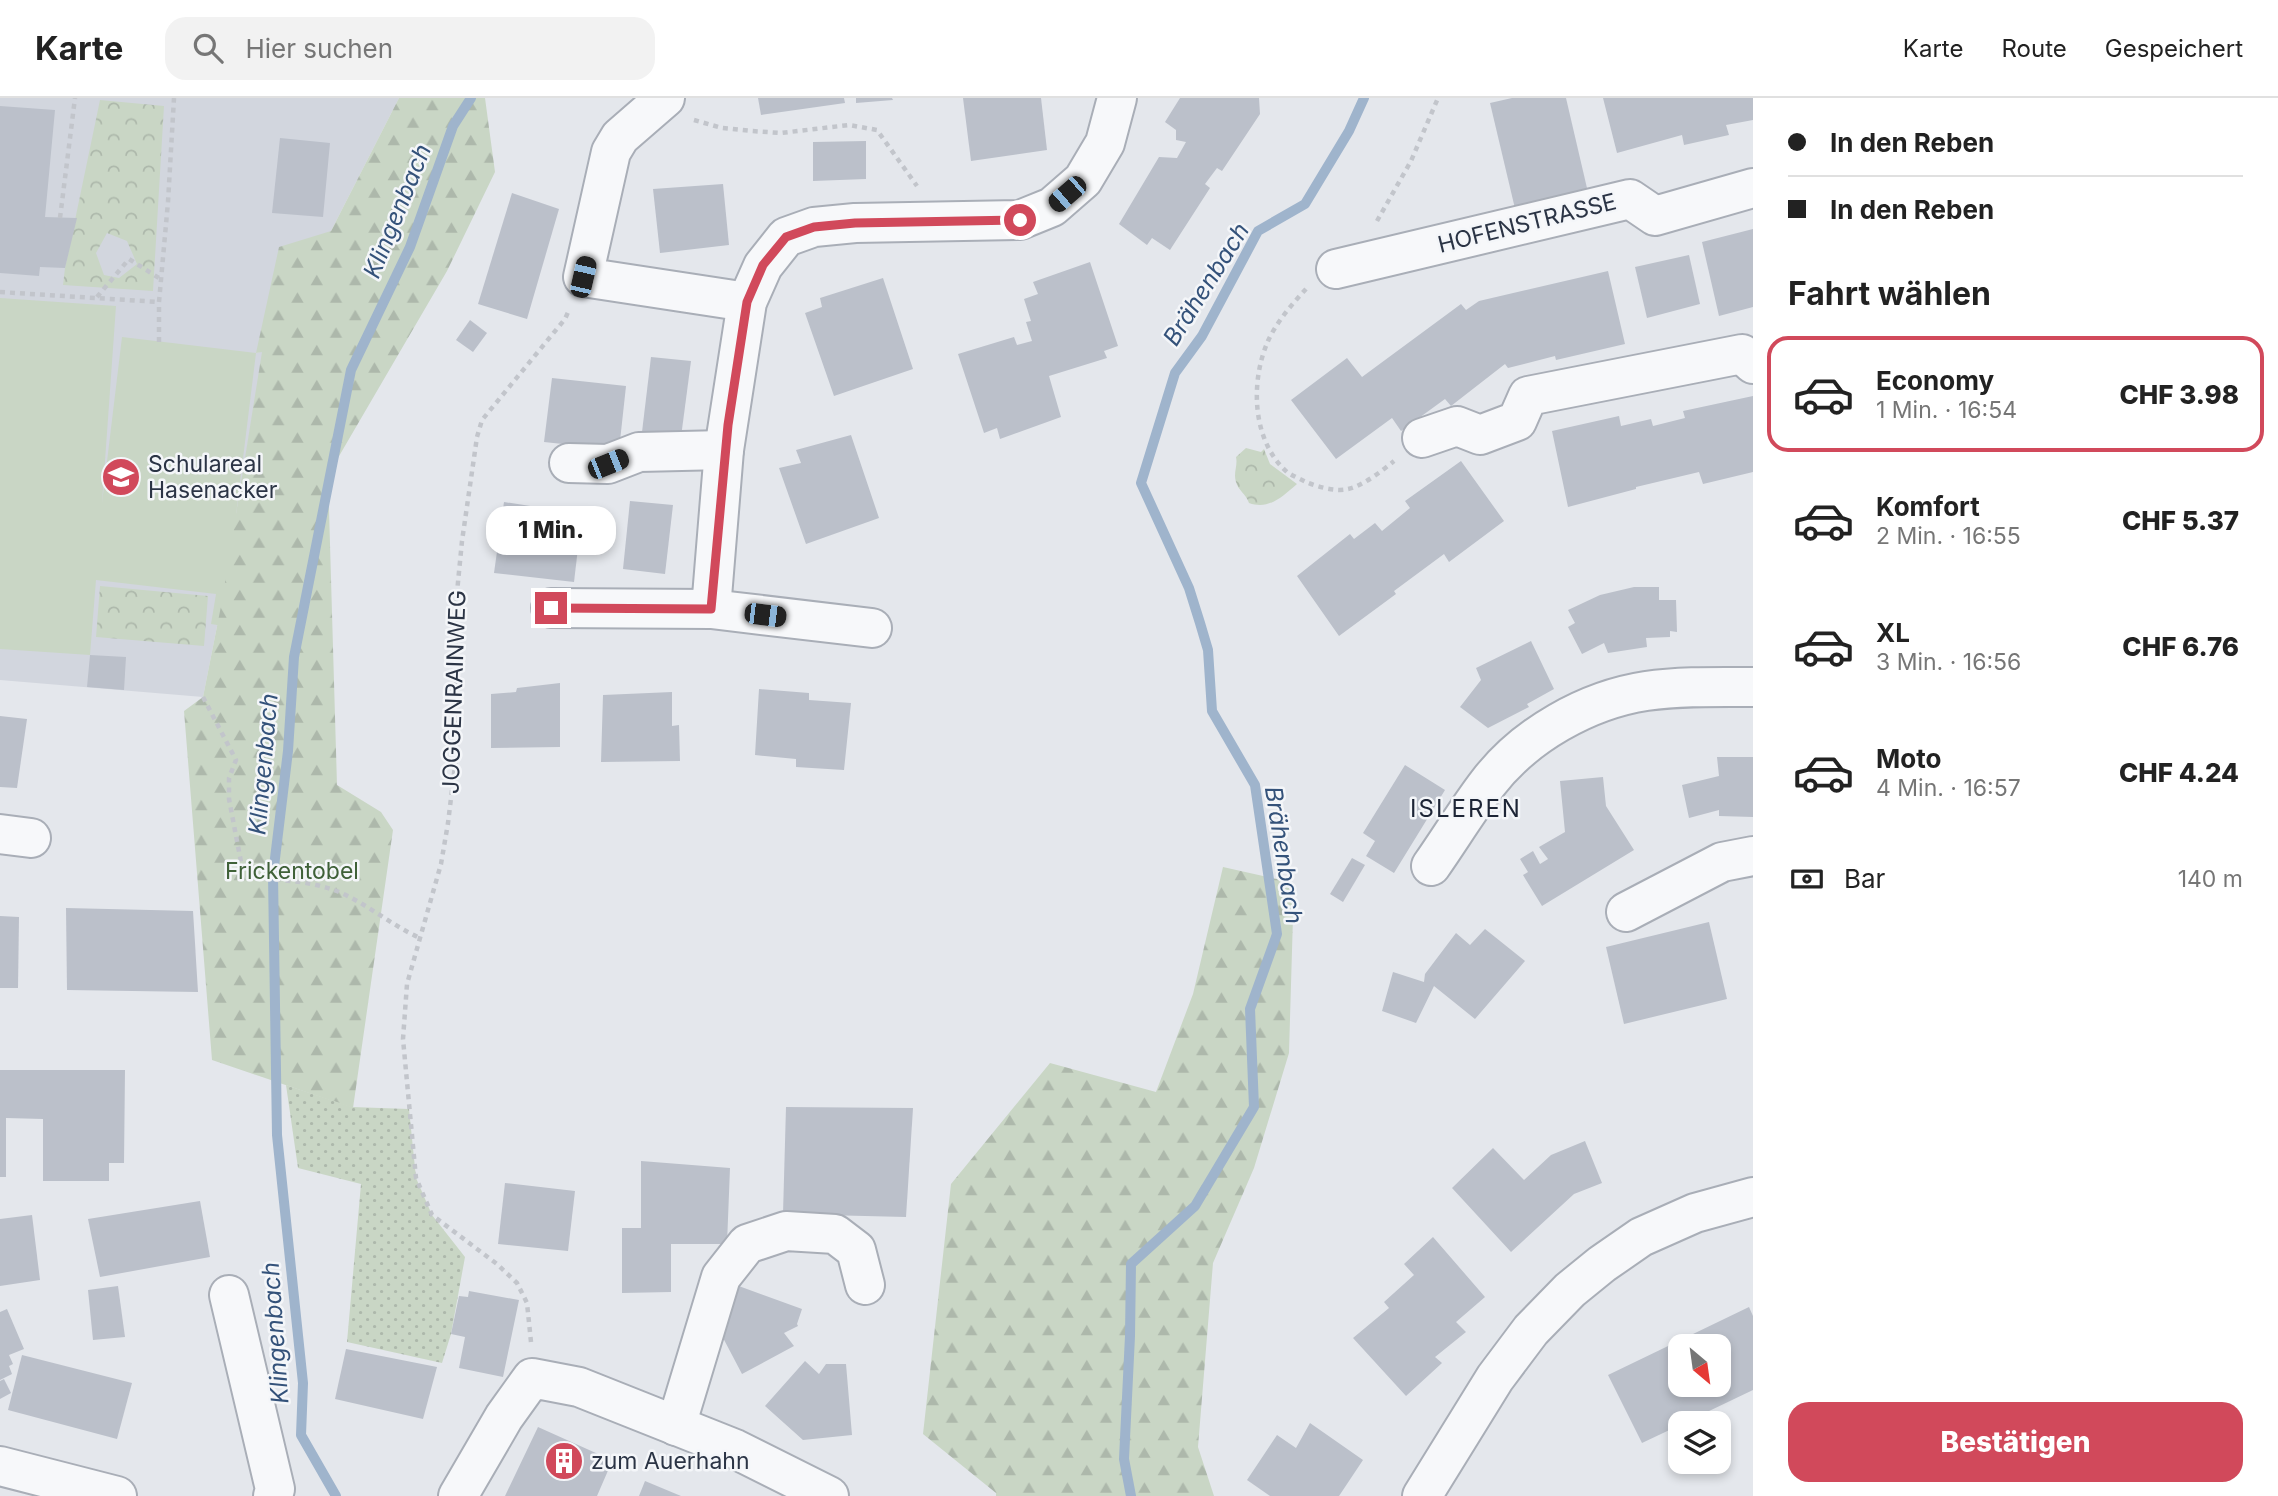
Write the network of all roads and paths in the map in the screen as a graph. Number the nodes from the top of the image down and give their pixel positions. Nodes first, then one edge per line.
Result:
1 (75, 98) edge
2 (174, 98) edge
3 (1117, 98) edge
4 (1438, 98) edge
5 (675, 107) edge
6 (1753, 188) edge
7 (60, 218) dead end
8 (936, 220) junction
9 (1374, 227) dead end
10 (1336, 269) joint
11 (583, 277) junction
12 (162, 280) junction
13 (0, 292) edge
14 (97, 297) junction
15 (159, 302) junction
16 (747, 302) junction
17 (159, 342) dead end
18 (1753, 364) edge
19 (1422, 438) joint
20 (724, 450) junction
21 (569, 463) dead end
22 (551, 608) dead end
23 (711, 609) junction
24 (872, 628) dead end
25 (1753, 687) edge
26 (203, 697) dead end
27 (1753, 856) edge
28 (1431, 866) dead end
29 (1626, 912) dead end
30 (420, 937) junction
31 (1753, 1197) edge
32 (865, 1285) dead end
33 (229, 1295) dead end
34 (533, 1378) junction
35 (676, 1426) junction
36 (0, 1466) edge
37 (776, 1484) edge
38 (117, 1496) edge
39 (273, 1496) edge
40 (458, 1496) edge
41 (829, 1496) edge
42 (1422, 1496) edge

1 - 7 path
2 - 12 path
3 - 8 street
4 - 9 path
5 - 8 path
5 - 11 street
6 - 10 street, HOFENSTRASSE
8 - 16 street
10 - 19 path
11 - 16 street
11 - 30 path, JOGGENRAINWEG
12 - 14 path
12 - 15 path
13 - 14 path
14 - 15 path
15 - 17 path
16 - 20 street
18 - 19 street
20 - 21 street
20 - 23 street
22 - 23 street
23 - 24 street
25 - 28 street
26 - 30 path
27 - 29 street
30 - 34 path, JOGGENRAINWEG
31 - 42 street
32 - 35 street
33 - 39 street
34 - 35 street
34 - 40 street
35 - 37 street
36 - 38 street
37 - 41 street

